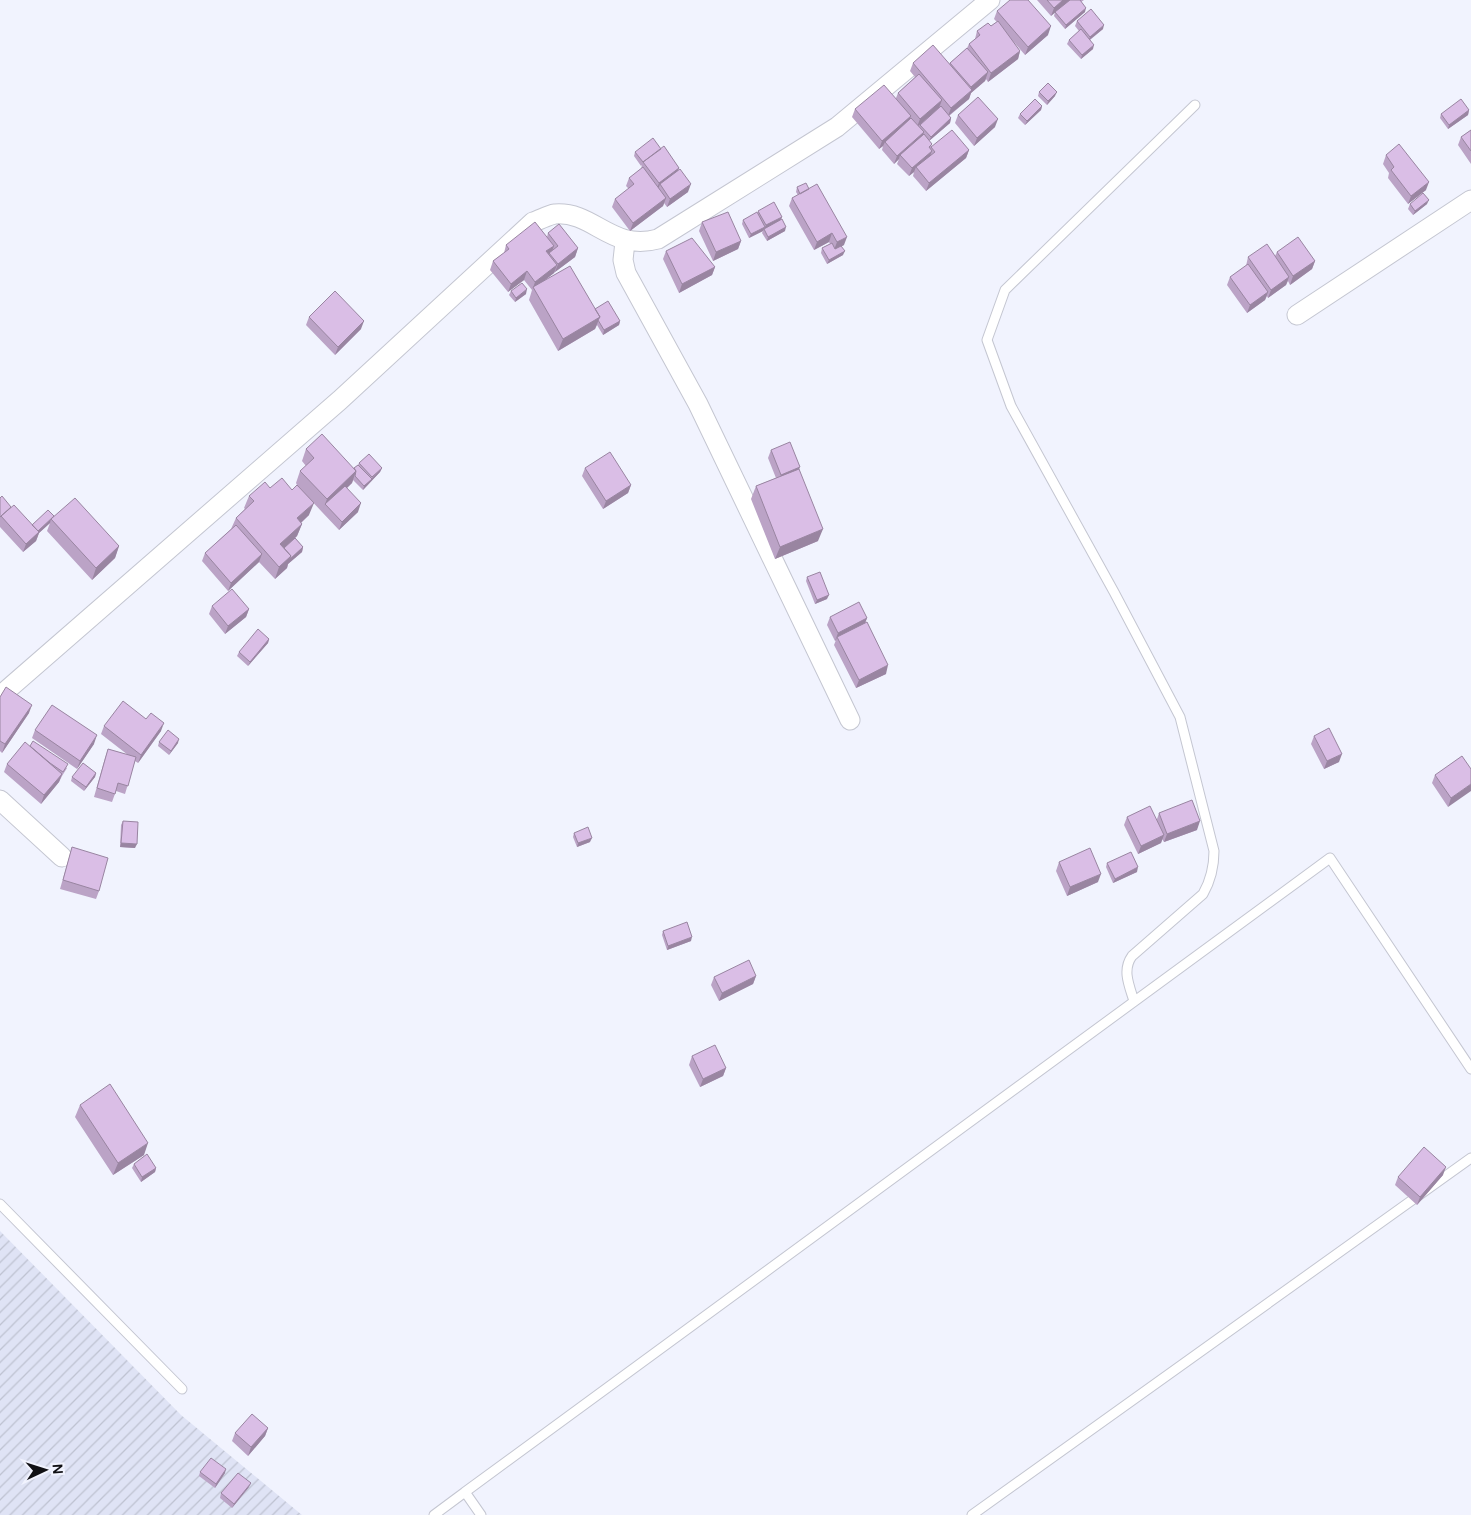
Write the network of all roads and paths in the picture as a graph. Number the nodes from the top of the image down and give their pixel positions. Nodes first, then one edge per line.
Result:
1 (990, 0) edge
2 (1195, 105) dead end
3 (1471, 200) edge
4 (626, 242) junction
5 (1297, 316) dead end
6 (0, 696) edge
7 (850, 720) dead end
8 (0, 800) edge
9 (62, 857) dead end
10 (1134, 1001) junction
11 (1471, 1069) edge
12 (1471, 1158) edge
13 (0, 1204) edge
14 (182, 1389) dead end
15 (465, 1492) junction
16 (434, 1515) edge
17 (481, 1515) edge
18 (972, 1515) edge

1 - 4 street
2 - 10 lane
3 - 5 street
4 - 6 street
4 - 7 street
8 - 9 street
10 - 11 lane
10 - 15 lane
12 - 18 lane
13 - 14 lane
15 - 16 lane
15 - 17 lane

